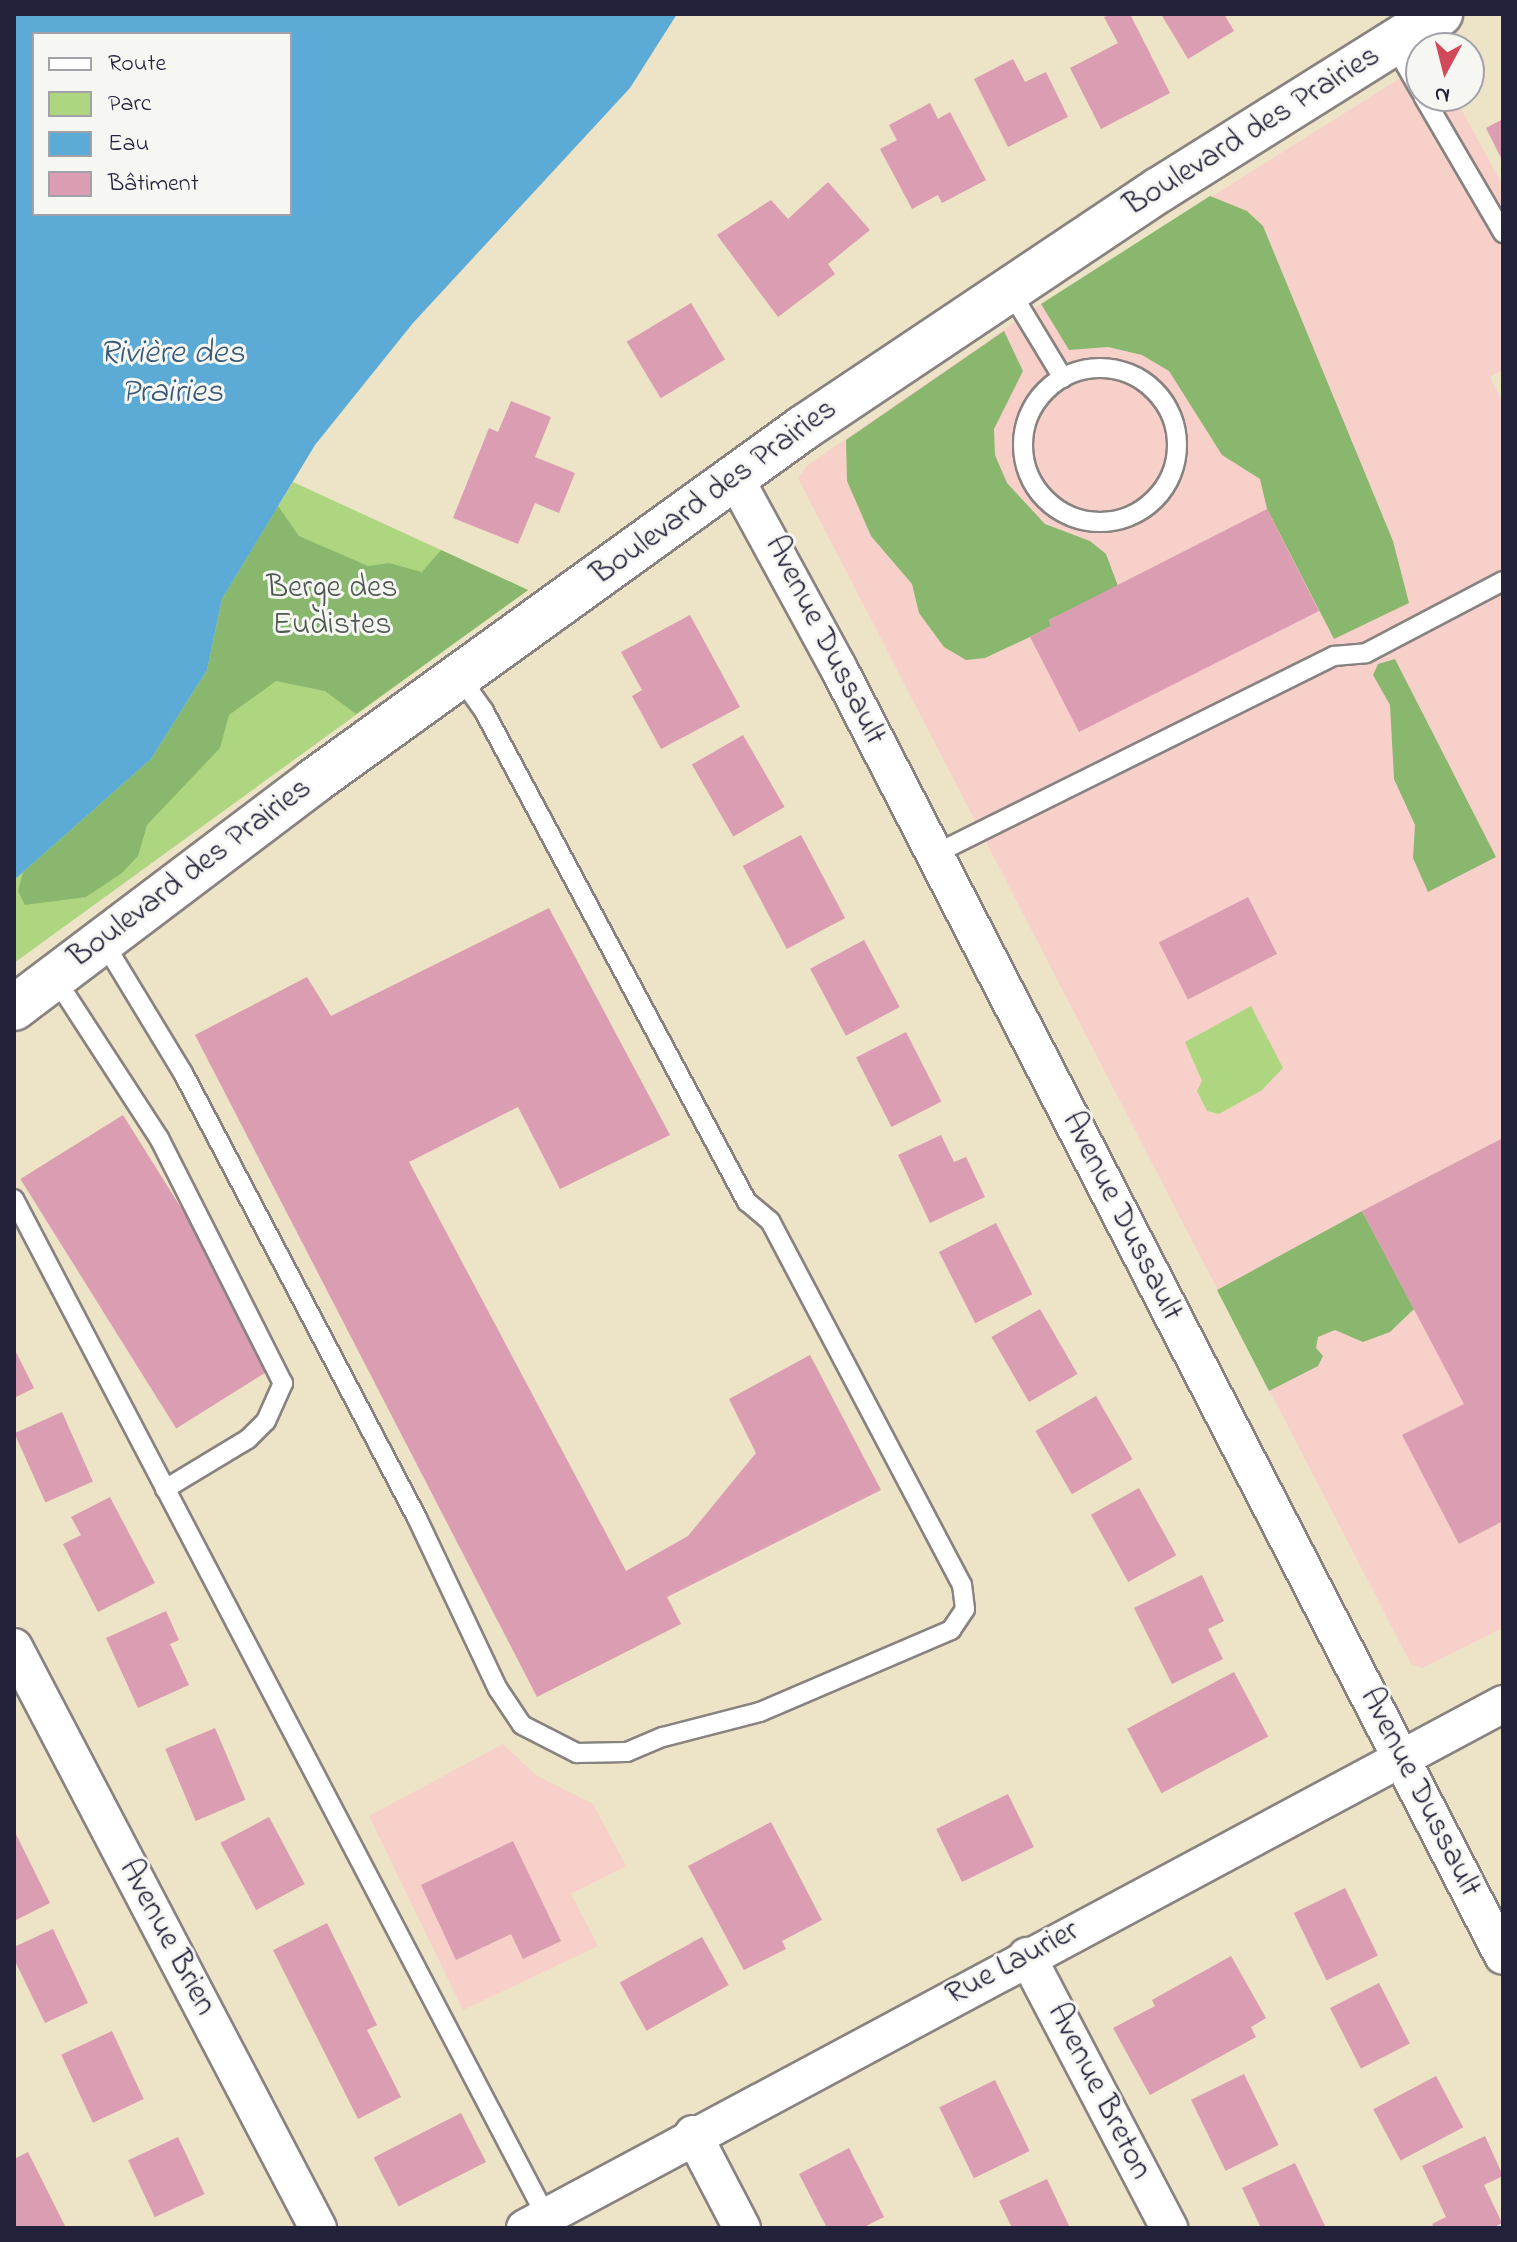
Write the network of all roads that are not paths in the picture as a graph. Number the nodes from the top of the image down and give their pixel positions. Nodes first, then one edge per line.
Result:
1 (1440, 14) edge
2 (1393, 43) junction
3 (1405, 64) edge
4 (1432, 112) edge
5 (1503, 233) edge
6 (1009, 289) junction
7 (1063, 378) junction
8 (736, 480) junction
9 (1503, 581) edge
10 (459, 676) junction
11 (933, 855) junction
12 (103, 941) junction
13 (55, 978) junction
14 (14, 1008) edge
15 (14, 1199) edge
16 (165, 1489) junction
17 (14, 1647) edge
18 (1503, 1704) edge
19 (1401, 1759) junction
20 (1027, 1956) junction
21 (1503, 1956) edge
22 (693, 2134) junction
23 (535, 2222) edge
24 (318, 2228) edge
25 (742, 2228) edge
26 (1169, 2228) edge

1 - 2 street, Boulevard des Prairies
2 - 3 lane
2 - 6 street, Boulevard des Prairies
4 - 5 lane
6 - 7 lane
6 - 8 street, Boulevard des Prairies
7 - 7 lane
8 - 10 street, Boulevard des Prairies
8 - 11 street, Avenue Dussault
9 - 11 lane
10 - 12 street, Boulevard des Prairies
10 - 12 lane
11 - 19 street, Avenue Dussault
12 - 13 street, Boulevard des Prairies
13 - 14 street, Boulevard des Prairies
13 - 16 lane
15 - 16 lane
16 - 23 lane
17 - 24 street, Avenue Brien
18 - 19 street, Rue Laurier
19 - 20 street, Rue Laurier
19 - 21 street, Avenue Dussault
20 - 22 street, Rue Laurier
20 - 26 street, Avenue Breton
22 - 23 street, Rue Laurier
22 - 25 street

